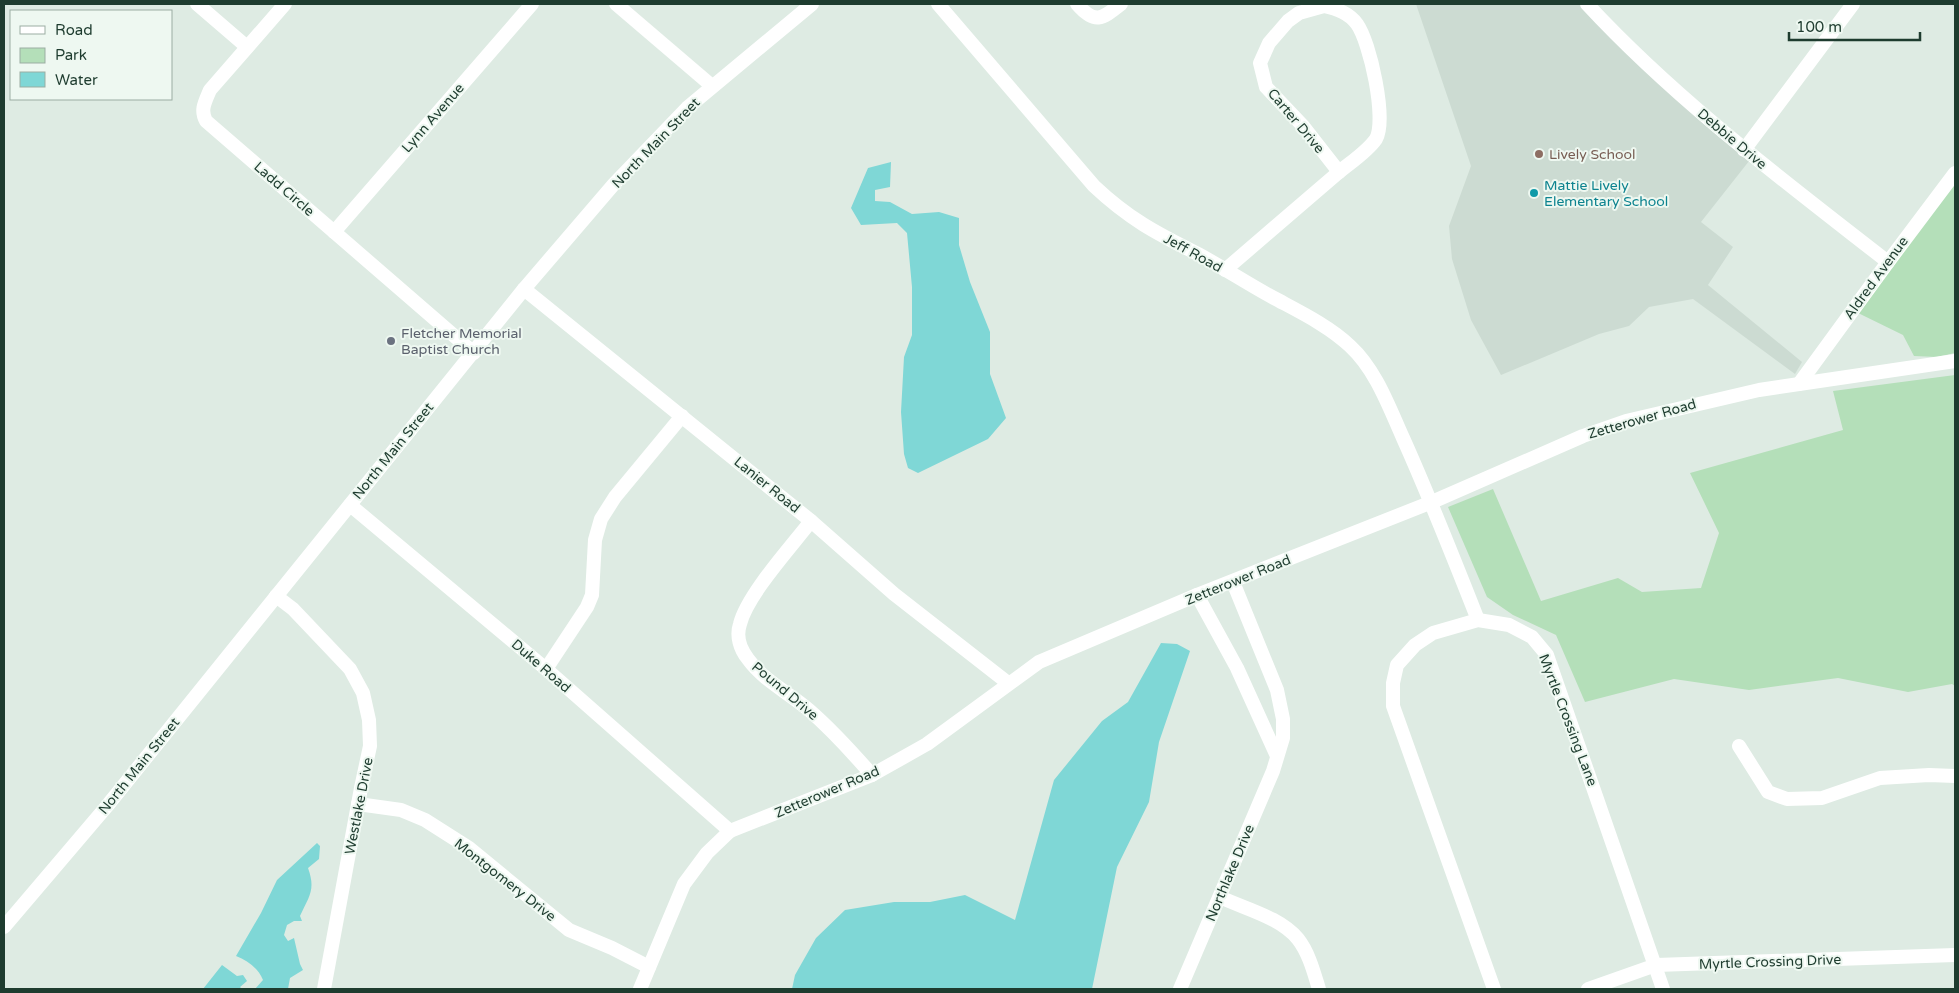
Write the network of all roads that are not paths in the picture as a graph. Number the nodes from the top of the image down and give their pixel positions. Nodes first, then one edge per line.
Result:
1 (197, 4) edge
2 (285, 4) edge
3 (532, 4) edge
4 (616, 4) edge
5 (812, 4) edge
6 (938, 4) edge
7 (1077, 4) edge
8 (1120, 4) edge
9 (1587, 4) edge
10 (1853, 4) edge
11 (1601, 9) edge
12 (247, 47) junction
13 (712, 86) junction
14 (1744, 150) junction
15 (1339, 172) junction
16 (1955, 173) edge
17 (334, 232) junction
18 (1888, 262) junction
19 (1225, 270) junction
20 (524, 289) junction
21 (474, 353) junction
22 (1955, 361) edge
23 (1799, 384) junction
24 (682, 416) junction
25 (1432, 502) junction
26 (350, 505) junction
27 (811, 521) junction
28 (1233, 582) junction
29 (1197, 595) junction
30 (276, 596) junction
31 (1478, 620) junction
32 (546, 669) junction
33 (1008, 683) junction
34 (1739, 746) dead end
35 (1278, 756) junction
36 (872, 775) junction
37 (1955, 776) edge
38 (358, 804) junction
39 (730, 832) junction
40 (1220, 896) junction
41 (4, 927) edge
42 (1955, 955) edge
43 (1656, 965) junction
44 (649, 967) junction
45 (324, 989) edge
46 (640, 989) edge
47 (1180, 989) edge
48 (1320, 989) edge
49 (1494, 989) edge
50 (1588, 989) edge
51 (1663, 989) edge

1 - 12 street
2 - 12 street, Ladd Circle
3 - 17 street, Lynn Avenue
4 - 13 street
5 - 13 street, North Main Street
6 - 19 street, Jeff Road
7 - 8 street
9 - 11 street, Debbie Drive
10 - 14 street
11 - 14 street, Debbie Drive
12 - 17 street, Ladd Circle
13 - 20 street, North Main Street
14 - 18 street, Debbie Drive
15 - 15 street, Carter Drive
15 - 19 street, Carter Drive
16 - 18 street, Aldred Avenue
17 - 21 street, Ladd Circle
18 - 23 street, Aldred Avenue
19 - 25 street, Jeff Road
20 - 21 street, North Main Street
20 - 24 street, Lanier Road
21 - 26 street, North Main Street
22 - 23 street, Zetterower Road
23 - 25 street, Zetterower Road
24 - 27 street, Lanier Road
24 - 32 street
25 - 28 street, Zetterower Road
25 - 31 street, Jeff Road
26 - 30 street, North Main Street
26 - 32 street, Duke Road
27 - 33 street, Lanier Road
27 - 36 street, Pound Drive
28 - 29 street, Zetterower Road
28 - 35 street, Northlake Drive
29 - 33 street, Zetterower Road
29 - 35 street
30 - 38 street, Westlake Drive
30 - 41 street, North Main Street
31 - 43 street, Myrtle Crossing Lane
31 - 49 street, Myrtle Crossing Lane
32 - 39 street, Duke Road
33 - 36 street, Zetterower Road
34 - 37 street
35 - 40 street, Northlake Drive
36 - 39 street, Zetterower Road
38 - 44 street, Montgomery Drive
38 - 45 street, Westlake Drive
39 - 44 street, Zetterower Road
40 - 47 street, Northlake Drive
40 - 48 street
42 - 43 street, Myrtle Crossing Drive
43 - 50 street, Myrtle Crossing Drive
43 - 51 street, Myrtle Crossing Lane
44 - 46 street, Zetterower Road

